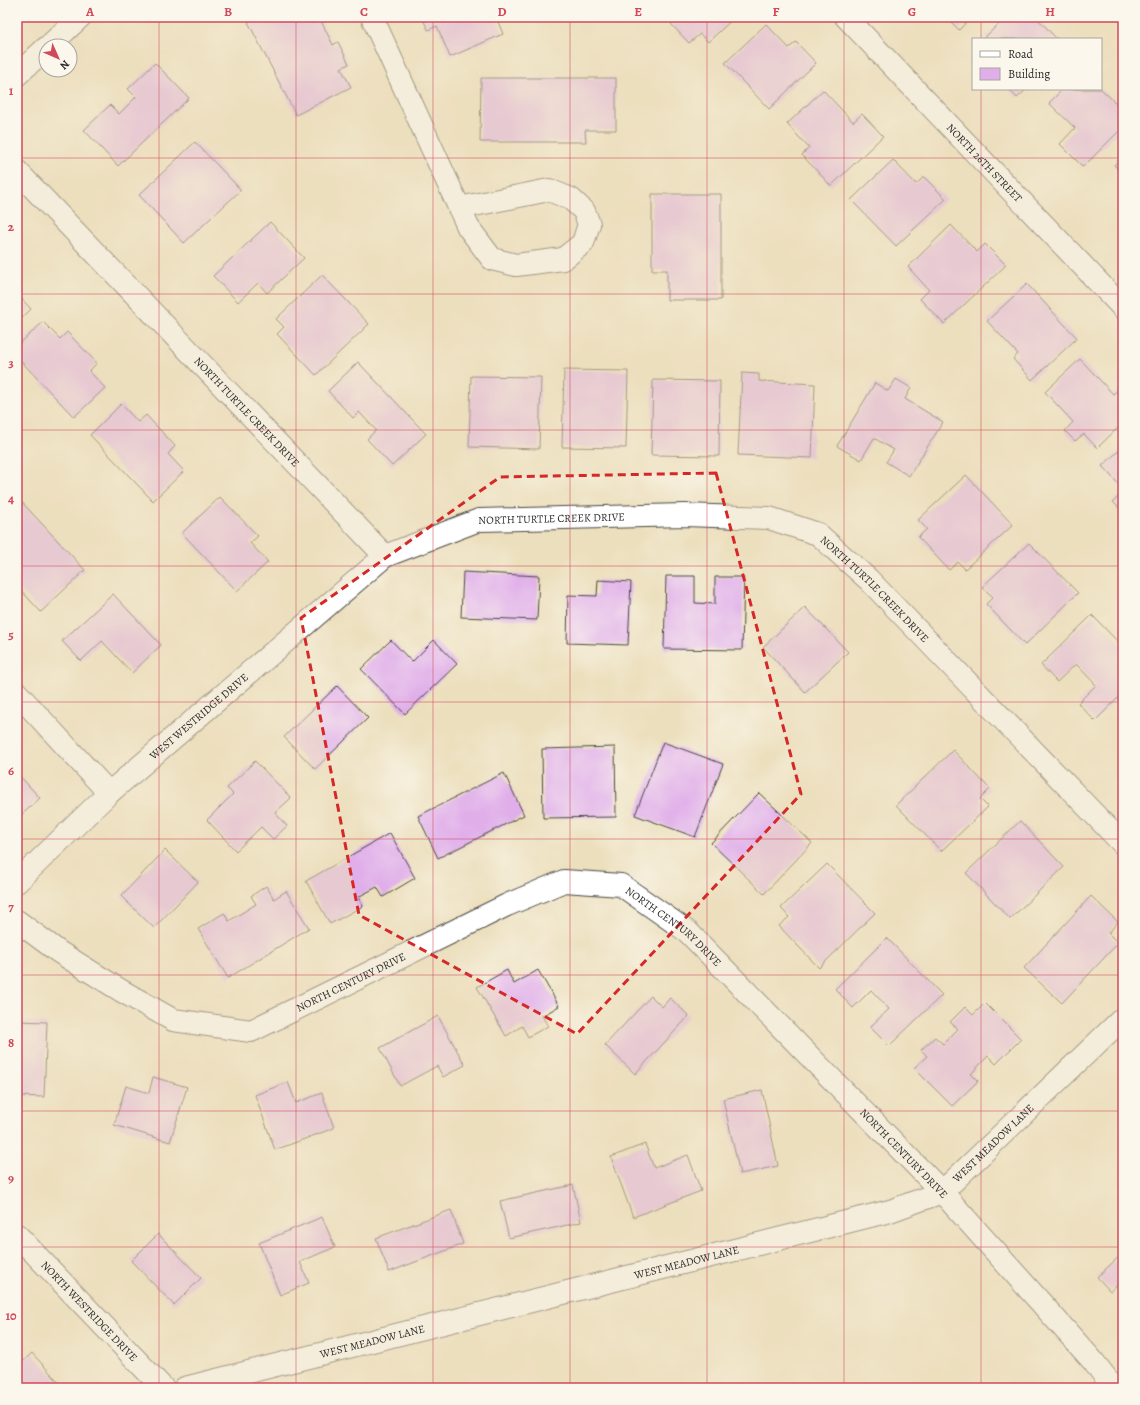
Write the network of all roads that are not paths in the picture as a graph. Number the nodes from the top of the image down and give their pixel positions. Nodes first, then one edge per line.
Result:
1 (80, 17) edge
2 (372, 17) edge
3 (846, 17) edge
4 (57, 38) edge
5 (38, 55) edge
6 (17, 75) edge
7 (17, 171) edge
8 (459, 208) junction
9 (1123, 308) edge
10 (385, 556) junction
11 (17, 693) edge
12 (109, 793) junction
13 (1123, 844) edge
14 (17, 882) edge
15 (17, 921) edge
16 (1123, 1018) edge
17 (942, 1192) junction
18 (17, 1235) edge
19 (163, 1388) edge
20 (185, 1388) edge
21 (1114, 1388) edge

1 - 4 street
2 - 8 street
3 - 9 street, NORTH 26TH STREET
5 - 6 street
7 - 10 street, NORTH TURTLE CREEK DRIVE
8 - 8 street
10 - 12 street, WEST WESTRIDGE DRIVE
10 - 13 street, NORTH TURTLE CREEK DRIVE
11 - 12 street
12 - 14 street, WEST WESTRIDGE DRIVE
15 - 17 street, NORTH CENTURY DRIVE
16 - 17 street, WEST MEADOW LANE
17 - 20 street, WEST MEADOW LANE
17 - 21 street, NORTH CENTURY DRIVE
18 - 19 street, NORTH WESTRIDGE DRIVE

